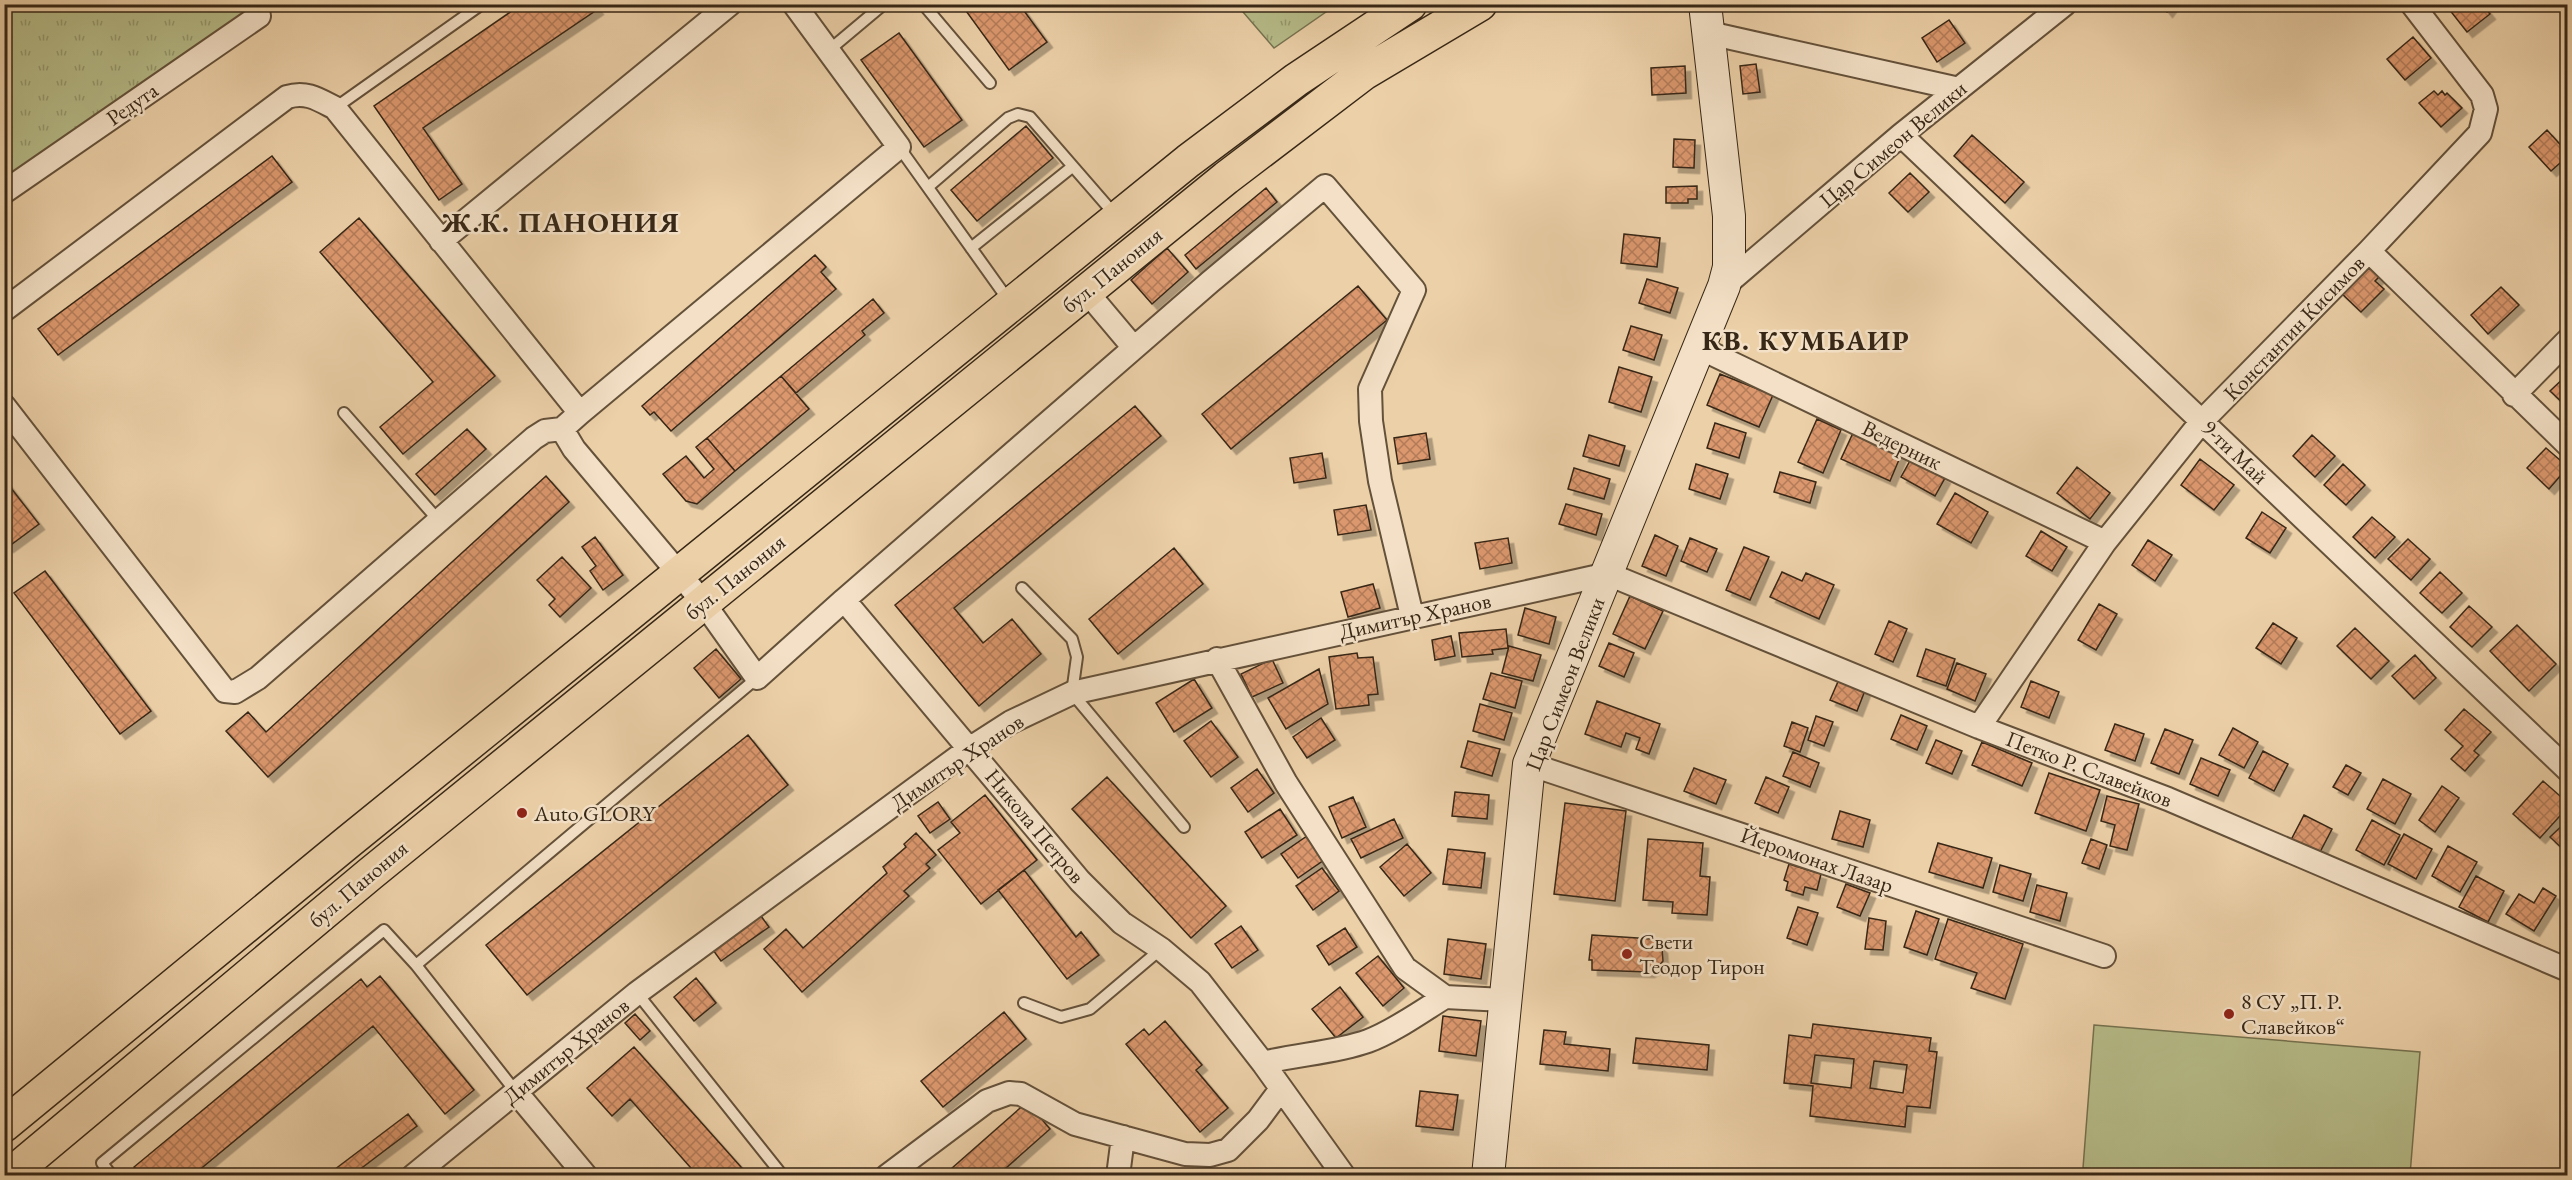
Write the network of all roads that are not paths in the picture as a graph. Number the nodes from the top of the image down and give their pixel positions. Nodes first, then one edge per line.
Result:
1 (482, 4) edge
2 (730, 4) edge
3 (794, 4) edge
4 (884, 4) edge
5 (924, 4) edge
6 (1410, 4) edge
7 (1480, 4) edge
8 (2065, 4) edge
9 (2412, 4) edge
10 (259, 16) dead end
11 (1707, 19) edge
12 (828, 51) junction
13 (990, 83) dead end
14 (1959, 89) junction
15 (335, 108) junction
16 (1901, 135) junction
17 (899, 147) junction
18 (1072, 167) junction
19 (928, 187) junction
20 (4, 192) edge
21 (1118, 218) junction
22 (441, 241) junction
23 (971, 248) junction
24 (2369, 251) junction
25 (1724, 286) junction
26 (1086, 291) junction
27 (1011, 304) junction
28 (4, 310) edge
29 (2568, 340) edge
30 (1134, 348) junction
31 (1700, 348) junction
32 (2514, 395) junction
33 (4, 406) edge
34 (580, 412) junction
35 (344, 413) dead end
36 (2202, 421) junction
37 (562, 429) junction
38 (2568, 445) edge
39 (439, 521) junction
40 (2105, 542) junction
41 (678, 573) junction
42 (1608, 574) junction
43 (1022, 588) dead end
44 (844, 600) junction
45 (703, 602) junction
46 (1412, 616) junction
47 (1217, 659) junction
48 (757, 678) junction
49 (1072, 693) junction
50 (1979, 727) junction
51 (969, 749) junction
52 (1530, 764) junction
53 (2568, 770) edge
54 (1184, 828) dead end
55 (1161, 949) junction
56 (2104, 956) dead end
57 (416, 965) junction
58 (2568, 970) edge
59 (638, 993) junction
60 (1445, 997) junction
61 (1504, 1000) junction
62 (1024, 1003) dead end
63 (1263, 1063) junction
64 (1281, 1089) junction
65 (516, 1092) junction
66 (4, 1125) edge
67 (1123, 1137) junction
68 (9, 1176) edge
69 (112, 1176) edge
70 (413, 1176) edge
71 (586, 1176) edge
72 (783, 1176) edge
73 (887, 1176) edge
74 (1119, 1176) edge
75 (1344, 1176) edge
76 (1488, 1176) edge

1 - 15 lane
2 - 22 street
3 - 12 street
4 - 12 lane
5 - 13 lane
6 - 21 main road, бул. Панония
7 - 26 main road, бул. Панония
8 - 14 street, Цар Симеон Велики
9 - 24 street, Константин Кисимов
10 - 20 street, Редута
11 - 14 street
11 - 25 main road, Цар Симеон Велики
12 - 17 street
14 - 16 street, Цар Симеон Велики
15 - 22 street
15 - 28 street
16 - 25 street, Цар Симеон Велики
16 - 36 street, 9-ти Май
17 - 19 lane
17 - 34 street
18 - 19 lane
18 - 21 lane
18 - 23 lane
19 - 23 lane
21 - 27 main road, бул. Панония
22 - 34 street
23 - 27 lane
24 - 32 street
24 - 36 street, Константин Кисимов
25 - 31 main road, Цар Симеон Велики
26 - 30 street
26 - 45 main road, бул. Панония
27 - 41 main road, бул. Панония
29 - 32 street
30 - 44 street
30 - 46 street
31 - 40 street, Ведерник
31 - 42 main road, Цар Симеон Велики
32 - 38 street
33 - 39 street
34 - 37 street
35 - 39 lane
36 - 40 street, Константин Кисимов
36 - 53 street, 9-ти Май
37 - 39 street
37 - 41 street
40 - 50 street, Константин Кисимов
41 - 45 street
41 - 66 main road, бул. Панония
42 - 46 street, Димитър Хранов
42 - 50 street, Петко Р. Славейков
42 - 52 main road, Цар Симеон Велики
43 - 49 lane
44 - 48 street
44 - 51 street, Никола Петров
45 - 48 street
45 - 68 main road, бул. Панония
46 - 47 street, Димитър Хранов
47 - 49 street, Димитър Хранов
47 - 60 street
48 - 57 lane
49 - 51 street, Димитър Хранов
49 - 54 lane
50 - 58 street, Петко Р. Славейков
51 - 55 street, Никола Петров
51 - 59 street, Димитър Хранов
52 - 56 street, Йеромонах Лазар
52 - 61 main road, Цар Симеон Велики
55 - 62 lane
55 - 63 street, Никола Петров
57 - 65 lane
57 - 69 lane
59 - 65 street, Димитър Хранов
59 - 72 lane
60 - 61 street
60 - 63 street
61 - 76 main road, Цар Симеон Велики
63 - 64 street, Никола Петров
64 - 67 street
64 - 75 street, Никола Петров
65 - 70 street, Димитър Хранов
65 - 71 street
67 - 73 street
67 - 74 street

